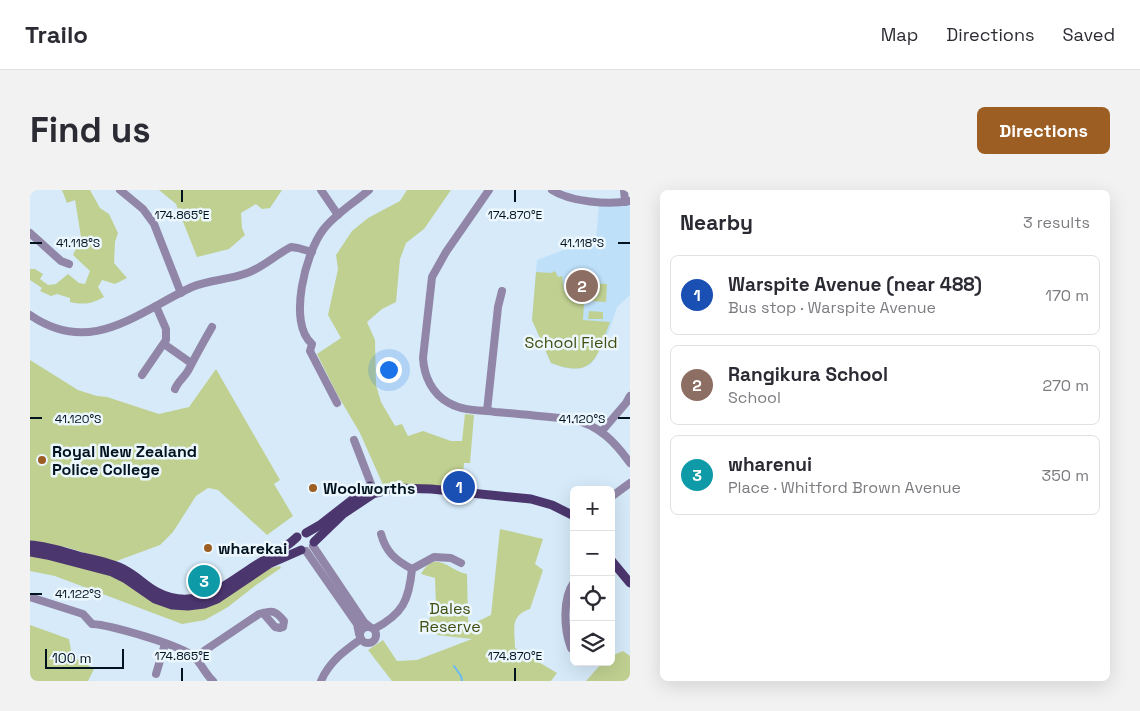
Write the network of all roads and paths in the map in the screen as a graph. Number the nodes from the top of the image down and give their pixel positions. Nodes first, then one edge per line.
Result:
1 (120, 190) edge
2 (322, 190) edge
3 (369, 190) edge
4 (490, 190) edge
5 (552, 190) edge
6 (624, 190) edge
7 (627, 201) edge
8 (338, 215) junction
9 (30, 233) edge
10 (312, 252) junction
11 (69, 264) dead end
12 (502, 291) dead end
13 (181, 293) junction
14 (156, 306) junction
15 (30, 315) edge
16 (212, 327) dead end
17 (164, 344) junction
18 (191, 363) junction
19 (142, 375) dead end
20 (175, 389) dead end
21 (630, 396) edge
22 (337, 404) dead end
23 (487, 411) junction
24 (602, 432) junction
25 (354, 440) dead end
26 (630, 463) edge
27 (630, 483) edge
28 (373, 488) junction
29 (615, 494) edge
30 (570, 514) edge
31 (306, 533) junction
32 (381, 534) dead end
33 (297, 537) junction
34 (30, 545) edge
35 (309, 547) junction
36 (30, 552) edge
37 (461, 563) dead end
38 (615, 565) edge
39 (412, 569) junction
40 (630, 583) edge
41 (570, 589) edge
42 (30, 597) edge
43 (343, 598) junction
44 (263, 613) dead end
45 (372, 628) junction
46 (360, 637) junction
47 (165, 644) junction
48 (570, 645) edge
49 (195, 657) junction
50 (156, 674) dead end
51 (213, 681) edge
52 (321, 681) edge

1 - 13 street
2 - 8 street
3 - 8 street
4 - 23 street
5 - 7 street
6 - 7 street
8 - 10 street
9 - 11 street
10 - 13 street
10 - 22 street
12 - 23 street
13 - 14 street
14 - 15 street
14 - 17 street
16 - 18 street
17 - 18 street
17 - 19 street
18 - 20 street
21 - 24 street
23 - 24 street
24 - 26 street
25 - 28 street
27 - 29 street
28 - 30 main road
28 - 31 main road
28 - 35 main road
31 - 33 main road
31 - 35 main road
32 - 39 street
33 - 34 main road
33 - 35 main road
35 - 36 main road
35 - 43 street
37 - 39 street
38 - 40 main road
39 - 45 street
41 - 48 street
42 - 47 street
43 - 45 street
43 - 46 street
44 - 49 street
45 - 46 street
45 - 46 street
46 - 52 street
47 - 49 street
47 - 50 street
49 - 51 street

